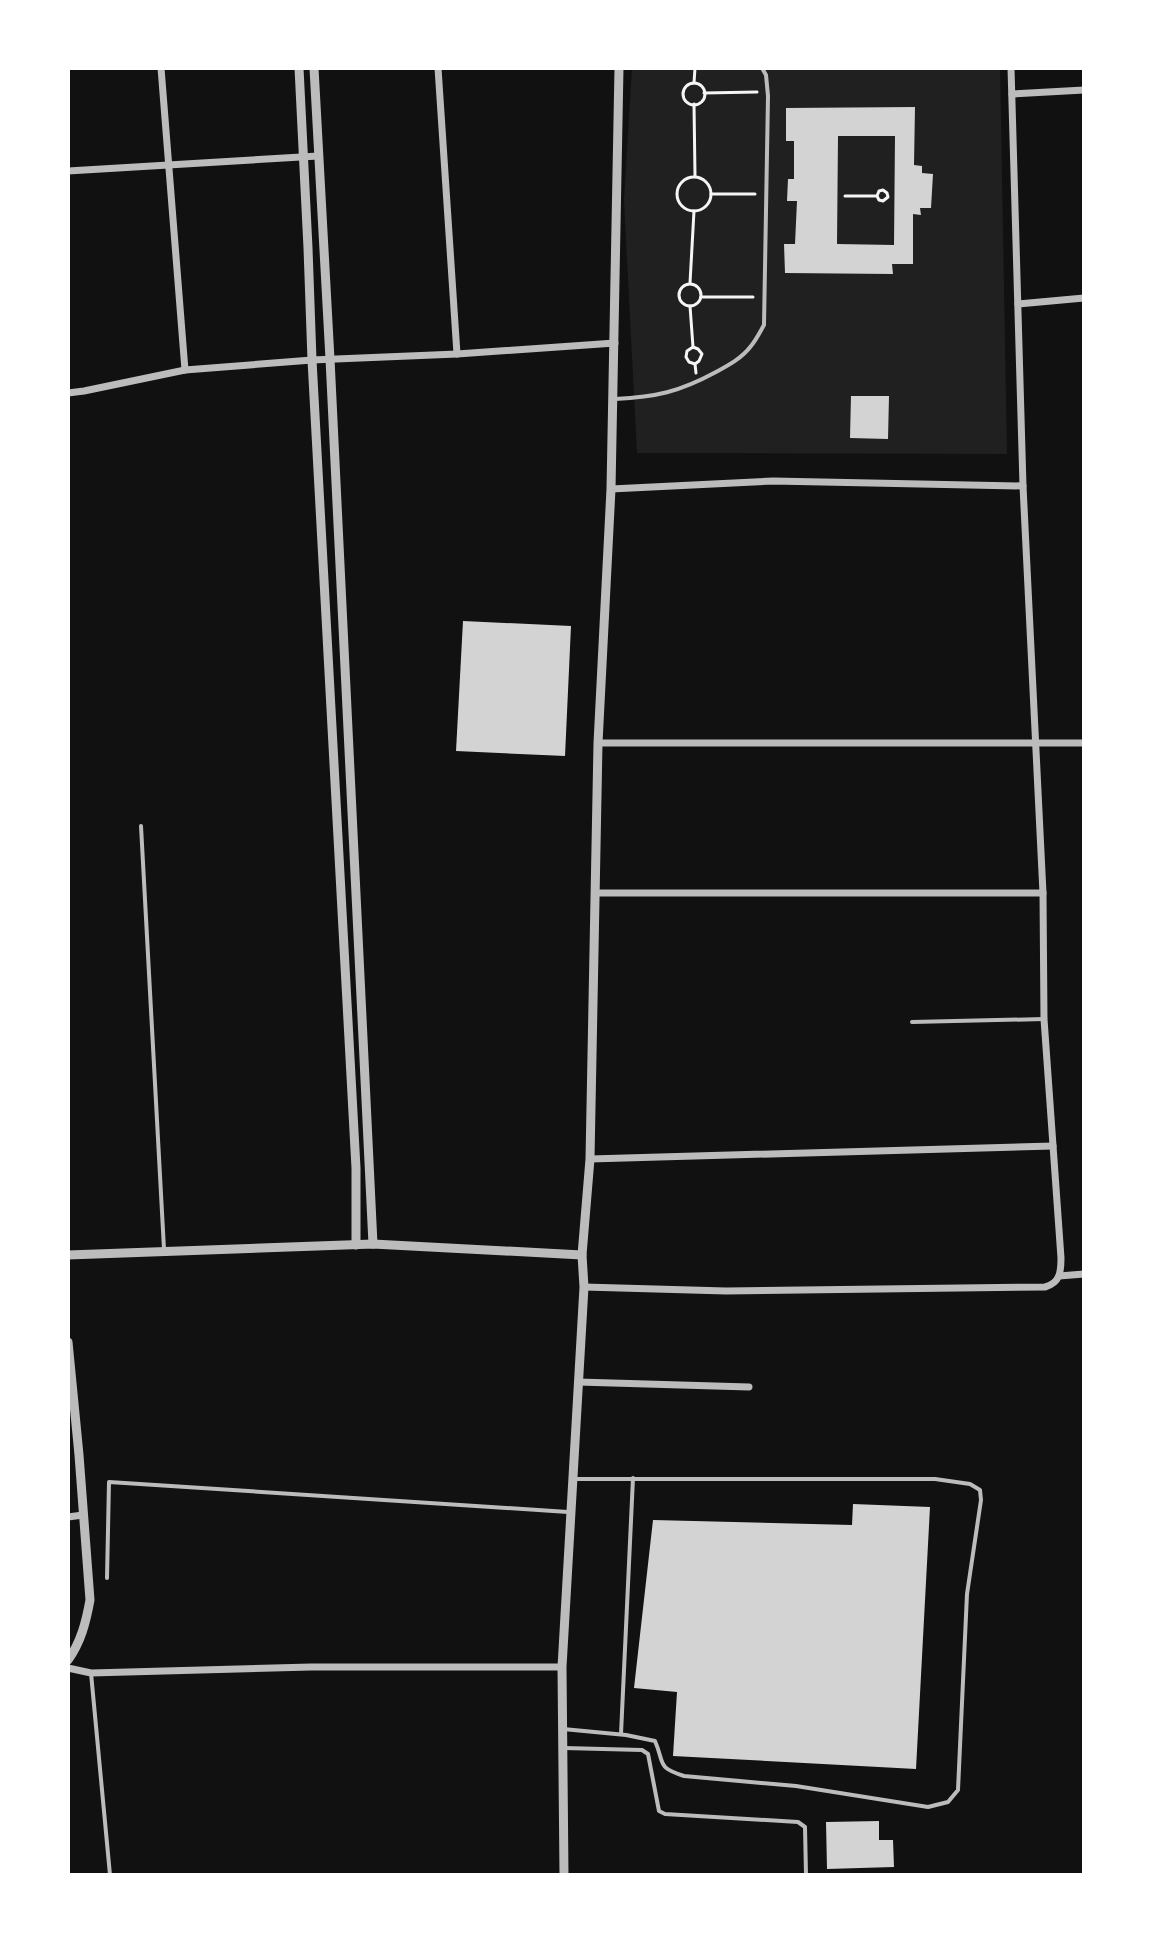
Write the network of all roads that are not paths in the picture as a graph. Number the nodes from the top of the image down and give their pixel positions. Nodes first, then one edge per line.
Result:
1 (161, 68) edge
2 (299, 68) edge
3 (314, 68) edge
4 (438, 68) edge
5 (619, 68) edge
6 (762, 68) edge
7 (1011, 68) edge
8 (1084, 90) edge
9 (1012, 94) junction
10 (317, 143) junction
11 (302, 144) junction
12 (318, 156) junction
13 (303, 157) junction
14 (167, 165) junction
15 (68, 171) edge
16 (1084, 298) edge
17 (1018, 304) junction
18 (615, 343) junction
19 (457, 354) junction
20 (330, 359) junction
21 (312, 360) junction
22 (185, 370) junction
23 (68, 393) edge
24 (613, 399) junction
25 (1023, 486) junction
26 (611, 489) junction
27 (1036, 742) junction
28 (598, 743) junction
29 (1084, 743) edge
30 (141, 826) dead end
31 (595, 893) junction
32 (1043, 893) junction
33 (347, 1001) junction
34 (361, 1001) junction
35 (1044, 1019) junction
36 (912, 1022) dead end
37 (1053, 1146) junction
38 (590, 1159) junction
39 (373, 1244) junction
40 (356, 1245) junction
41 (164, 1251) junction
42 (68, 1255) edge
43 (582, 1255) junction
44 (1084, 1274) edge
45 (1059, 1276) junction
46 (584, 1287) junction
47 (68, 1342) edge
48 (578, 1382) junction
49 (749, 1387) dead end
50 (633, 1478) junction
51 (573, 1479) junction
52 (571, 1512) junction
53 (83, 1515) junction
54 (68, 1517) edge
55 (107, 1578) dead end
56 (68, 1660) edge
57 (562, 1667) junction
58 (68, 1668) edge
59 (91, 1673) junction
60 (563, 1729) junction
61 (621, 1734) junction
62 (562, 1748) junction
63 (110, 1875) edge
64 (564, 1875) edge
65 (806, 1875) edge

1 - 14 street
2 - 11 street
3 - 10 street
4 - 19 street
5 - 18 street
6 - 24 lane
7 - 9 street
8 - 9 street
9 - 17 street
10 - 11 street
10 - 12 street
11 - 13 street
12 - 13 street
12 - 20 street
13 - 14 street
13 - 21 street
14 - 15 street
14 - 22 street
16 - 17 street
17 - 25 street
18 - 19 street
18 - 24 street
19 - 20 street
20 - 21 street
20 - 34 street
21 - 22 street
21 - 33 street
22 - 23 street
24 - 26 street
25 - 26 street
25 - 27 street
26 - 28 street
27 - 28 street
27 - 29 street
27 - 32 street
28 - 31 street
30 - 41 lane
31 - 32 street
31 - 38 street
32 - 35 street
33 - 34 street
33 - 40 street
34 - 39 street
35 - 36 lane
35 - 37 street
37 - 38 street
37 - 45 street
38 - 43 street
39 - 40 street
39 - 43 street
40 - 41 street
41 - 42 street
43 - 46 street
44 - 45 street
45 - 46 street
46 - 48 street
47 - 53 street
48 - 49 street
48 - 51 street
50 - 51 lane
50 - 61 lane
50 - 61 lane
51 - 52 street
52 - 55 lane
52 - 57 street
53 - 54 street
53 - 56 street
57 - 59 street
57 - 60 street
58 - 59 street
59 - 63 lane
60 - 61 lane
60 - 62 street
62 - 64 street
62 - 65 lane

